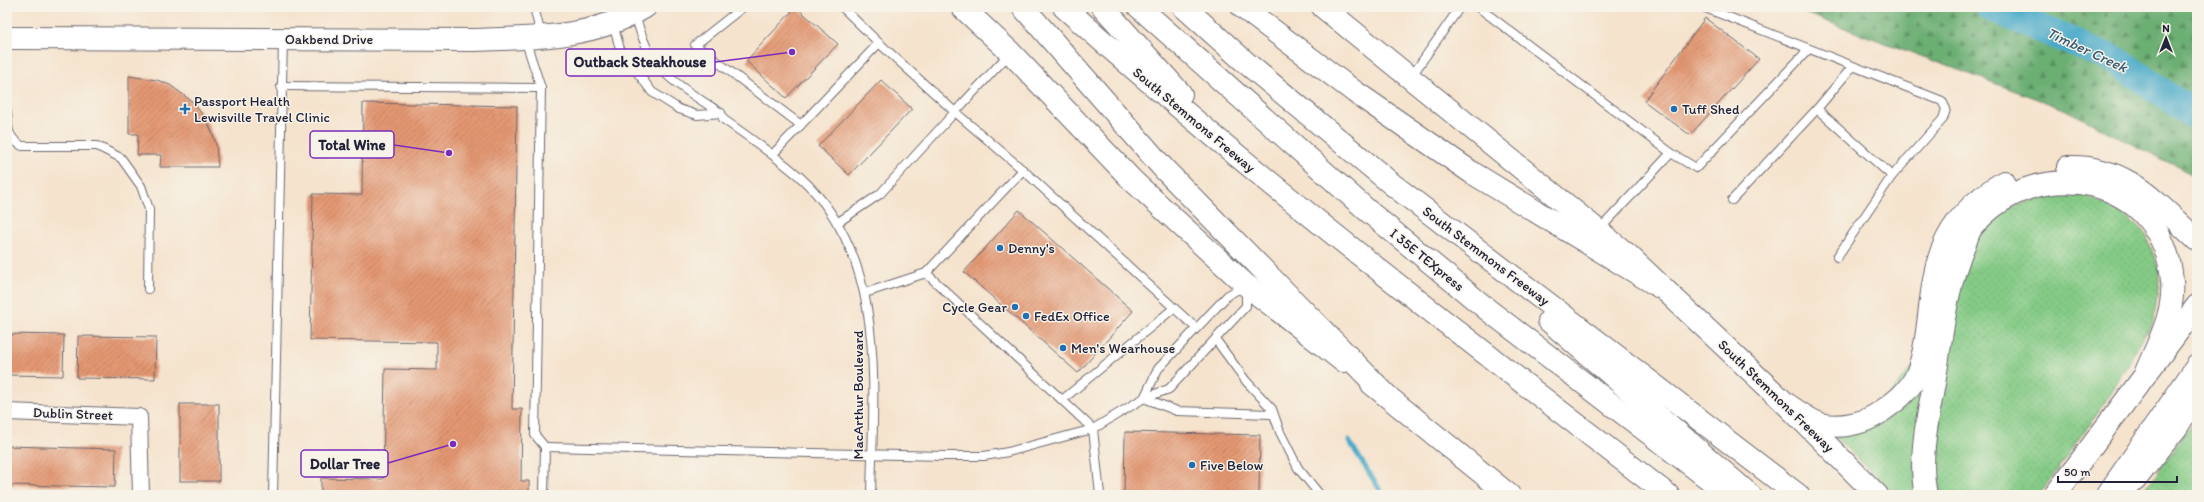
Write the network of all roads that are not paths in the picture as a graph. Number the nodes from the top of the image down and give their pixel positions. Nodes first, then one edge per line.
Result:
1 (534, 7) edge
2 (743, 7) edge
3 (842, 7) edge
4 (962, 7) edge
5 (1023, 7) edge
6 (1064, 7) edge
7 (1103, 7) edge
8 (1139, 7) edge
9 (1184, 7) edge
10 (1242, 7) edge
11 (1323, 7) edge
12 (1460, 7) edge
13 (1478, 7) edge
14 (1703, 7) edge
15 (640, 10) edge
16 (613, 24) junction
17 (533, 37) junction
18 (7, 38) edge
19 (283, 38) junction
20 (879, 43) junction
21 (1808, 50) junction
22 (1010, 52) junction
23 (1852, 67) junction
24 (1410, 78) junction
25 (281, 86) junction
26 (541, 88) junction
27 (1817, 109) junction
28 (7, 112) edge
29 (955, 112) junction
30 (721, 113) junction
31 (800, 125) junction
32 (1672, 153) junction
33 (773, 154) junction
34 (1238, 158) junction
35 (1023, 170) junction
36 (1892, 176) junction
37 (1393, 185) junction
38 (1732, 200) dead end
39 (837, 223) junction
40 (1599, 230) junction
41 (2197, 240) edge
42 (1837, 257) dead end
43 (926, 274) junction
44 (1246, 285) junction
45 (1660, 287) junction
46 (148, 288) dead end
47 (865, 293) junction
48 (2197, 306) edge
49 (1174, 308) junction
50 (1196, 328) junction
51 (1216, 340) junction
52 (2197, 366) edge
53 (2146, 372) junction
54 (2197, 395) edge
55 (1387, 396) junction
56 (1144, 398) junction
57 (1062, 400) junction
58 (1785, 403) junction
59 (7, 412) edge
60 (1272, 414) junction
61 (1093, 429) junction
62 (545, 447) junction
63 (872, 455) junction
64 (141, 495) edge
65 (273, 495) edge
66 (544, 495) edge
67 (871, 495) edge
68 (1100, 495) edge
69 (1320, 495) edge
70 (1509, 495) edge
71 (1668, 495) edge
72 (1730, 495) edge
73 (1750, 495) edge
74 (1798, 495) edge
75 (1877, 495) edge
76 (1926, 495) edge
77 (2055, 495) edge
78 (2107, 495) edge

1 - 17 lane
2 - 31 lane
3 - 20 lane
4 - 22 main road
5 - 55 main road
6 - 34 main road, South Stemmons Freeway
7 - 34 main road
8 - 72 main road, I 35E TEXpress
9 - 37 main road, South Stemmons Freeway
10 - 45 main road
11 - 24 main road, South Stemmons Freeway
12 - 24 lane
13 - 32 lane
14 - 21 lane
15 - 16 main road, Oakbend Drive
15 - 30 lane, MacArthur Boulevard
16 - 17 main road, Oakbend Drive
16 - 30 lane
17 - 19 main road, Oakbend Drive
17 - 26 lane
18 - 19 main road, Oakbend Drive
19 - 25 lane
20 - 29 lane
20 - 31 lane
21 - 23 lane
21 - 32 lane
22 - 29 lane
22 - 44 main road
23 - 27 lane
23 - 36 lane
24 - 40 main road, South Stemmons Freeway
25 - 26 lane
25 - 65 lane
26 - 62 lane
27 - 36 lane
27 - 38 lane
28 - 46 lane
29 - 35 lane
29 - 39 lane
30 - 33 lane, MacArthur Boulevard
31 - 33 lane
32 - 40 lane
33 - 39 lane, MacArthur Boulevard
34 - 71 main road, South Stemmons Freeway
35 - 43 lane
35 - 49 lane
36 - 42 lane
37 - 73 main road
37 - 74 main road, South Stemmons Freeway
39 - 47 lane, MacArthur Boulevard
40 - 45 main road, South Stemmons Freeway
41 - 58 main road
43 - 47 lane
43 - 57 lane
44 - 50 lane
44 - 51 lane
44 - 55 main road
45 - 58 main road, South Stemmons Freeway
47 - 63 lane, MacArthur Boulevard
48 - 53 main road
49 - 50 lane
49 - 57 lane
50 - 56 lane
51 - 56 lane
51 - 60 lane
52 - 78 main road
53 - 76 main road
53 - 77 main road
54 - 78 main road
55 - 70 main road
56 - 60 lane
56 - 61 lane
57 - 61 lane
58 - 75 main road, South Stemmons Freeway
59 - 64 street, Dublin Street
60 - 69 lane
61 - 63 lane
61 - 68 lane
62 - 63 lane
62 - 66 lane
63 - 67 lane, MacArthur Boulevard

